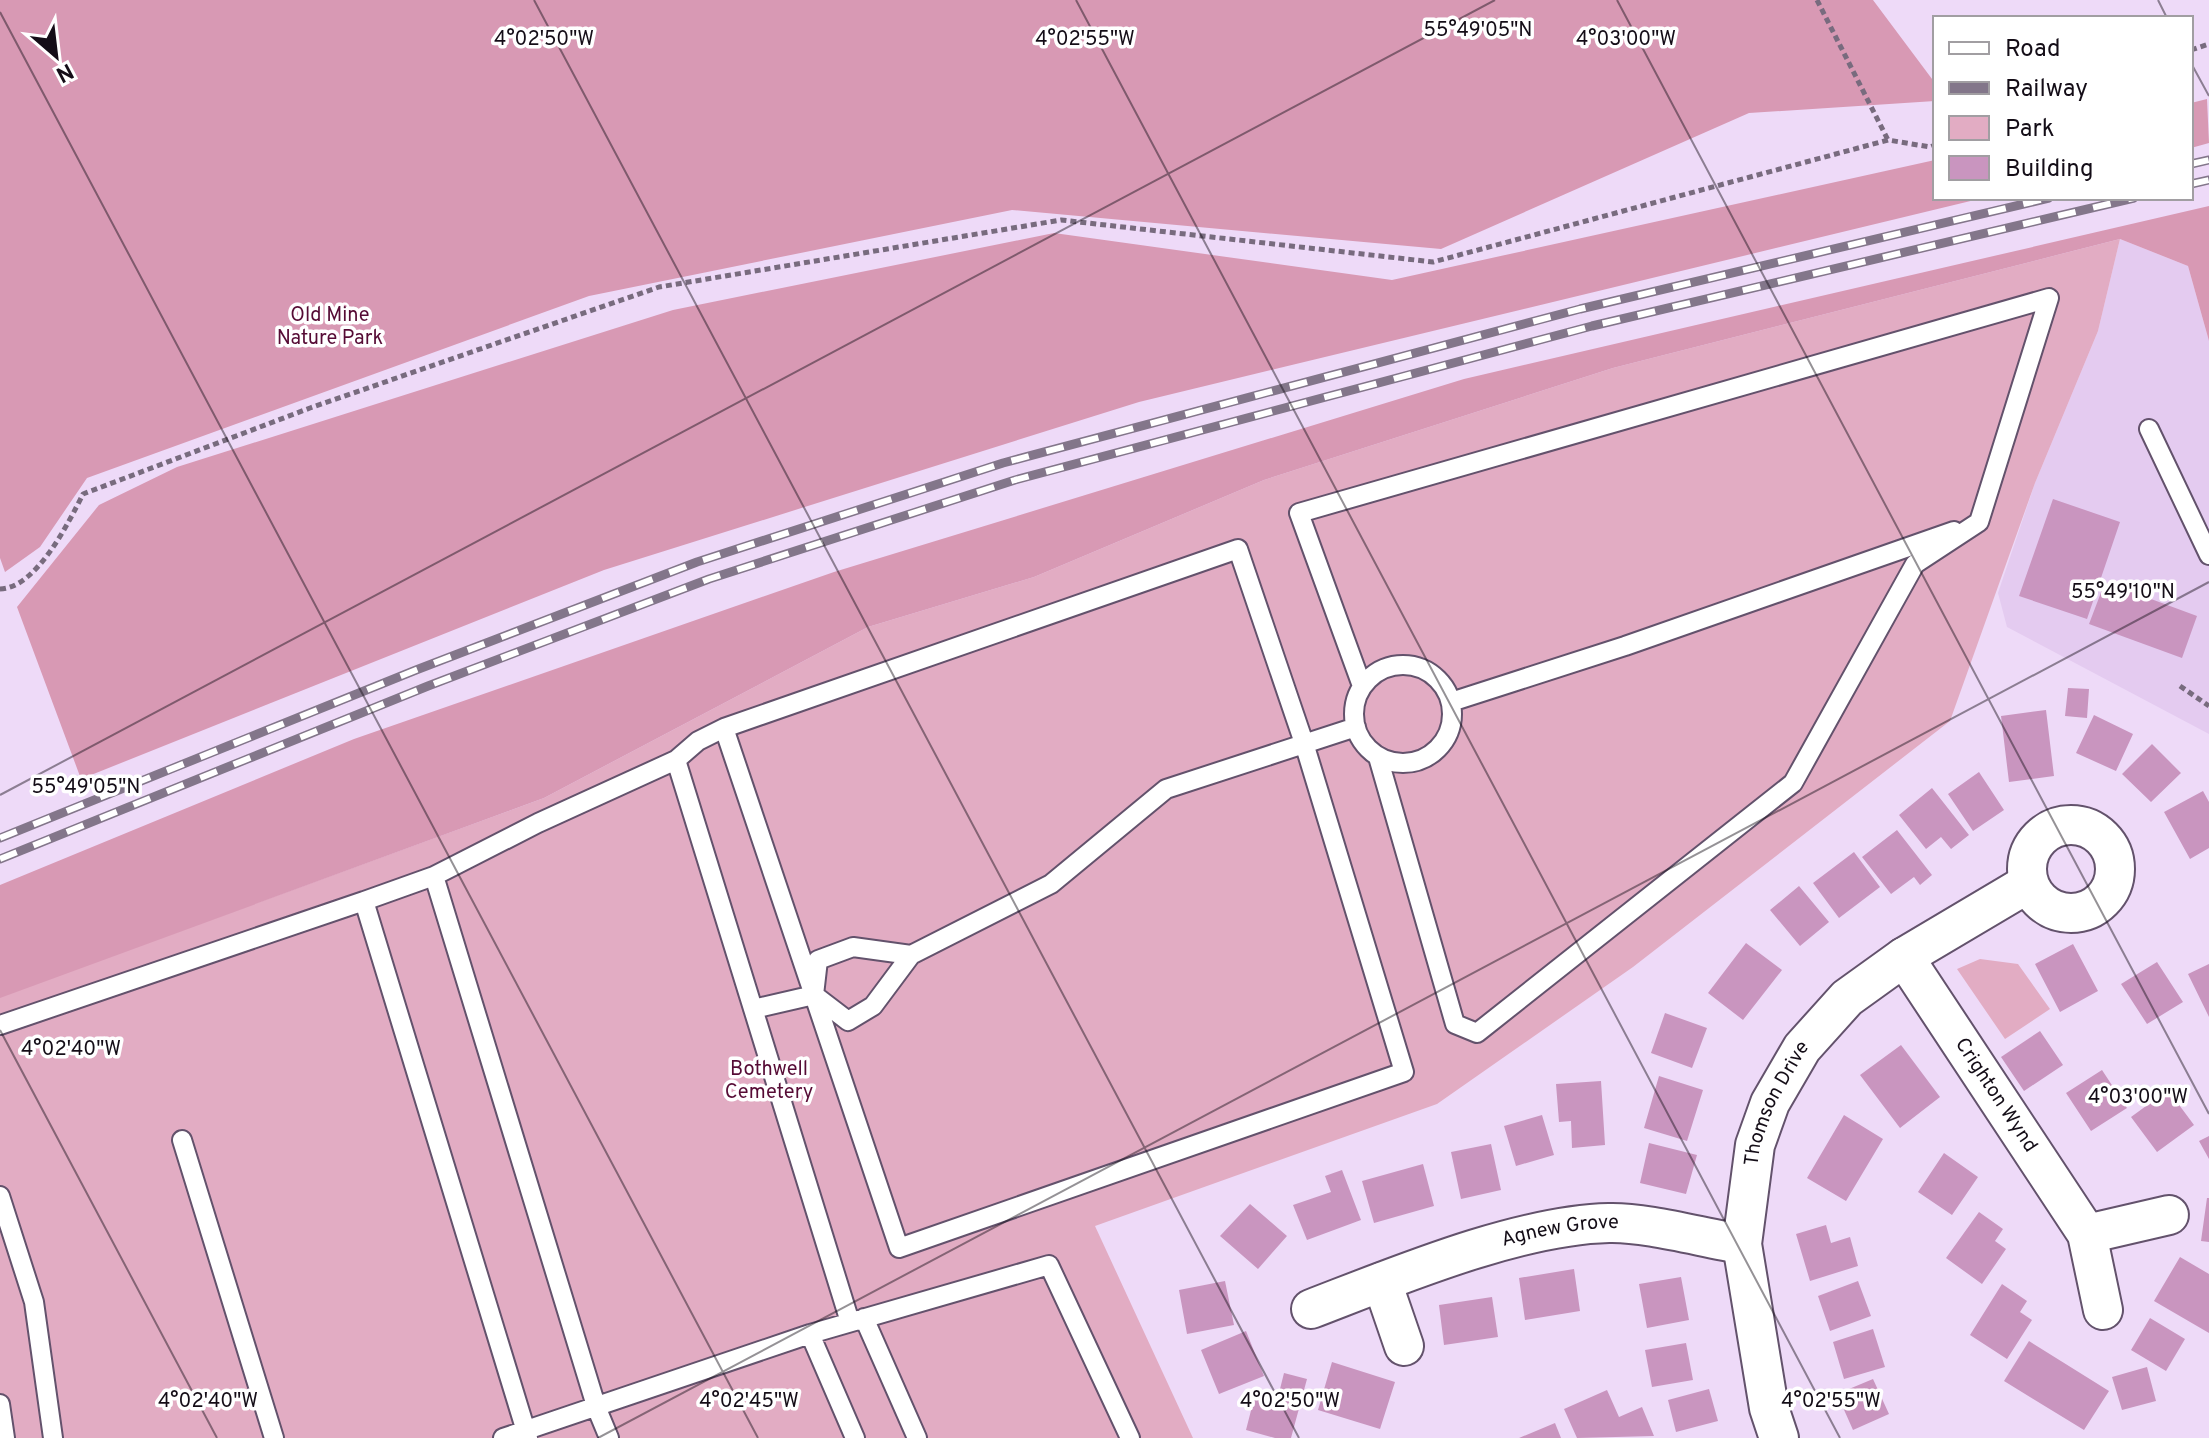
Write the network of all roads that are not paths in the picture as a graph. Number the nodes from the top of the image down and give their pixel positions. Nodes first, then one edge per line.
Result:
1 (2149, 429) dead end
2 (1979, 522) junction
3 (2209, 555) edge
4 (1362, 686) junction
5 (1451, 702) junction
6 (1356, 727) junction
7 (724, 728) junction
8 (1304, 743) junction
9 (1378, 757) junction
10 (676, 760) junction
11 (434, 876) junction
12 (2027, 884) dead end
13 (364, 901) junction
14 (911, 955) junction
15 (1904, 957) junction
16 (814, 995) junction
17 (753, 1009) junction
18 (0, 1025) edge
19 (182, 1140) dead end
20 (0, 1196) edge
21 (2169, 1215) dead end
22 (2087, 1234) junction
23 (1742, 1244) junction
24 (1382, 1282) junction
25 (1311, 1309) dead end
26 (2103, 1310) dead end
27 (857, 1320) junction
28 (810, 1334) junction
29 (1404, 1346) dead end
30 (0, 1404) edge
31 (597, 1409) junction
32 (526, 1434) edge
33 (5, 1438) edge
34 (53, 1438) edge
35 (274, 1438) edge
36 (503, 1438) edge
37 (609, 1438) edge
38 (855, 1438) edge
39 (917, 1438) edge
40 (1130, 1438) edge
41 (1779, 1438) edge

1 - 3 lane
2 - 4 lane
2 - 5 lane
2 - 9 lane
4 - 5 lane
4 - 6 lane
5 - 9 lane
6 - 8 lane
6 - 9 lane
7 - 8 lane
7 - 10 lane
7 - 16 lane
8 - 14 lane
8 - 16 lane
10 - 11 lane
10 - 17 lane
11 - 13 lane
11 - 31 lane
12 - 15 street, Thomson Drive
13 - 18 lane
13 - 32 lane
14 - 16 lane
14 - 16 lane
15 - 22 street, Crighton Wynd
15 - 23 street, Thomson Drive
16 - 17 lane
17 - 27 lane
19 - 35 lane
20 - 34 lane
21 - 22 street
22 - 26 street, Crighton Wynd
23 - 24 street, Agnew Grove
23 - 41 street, Thomson Drive
24 - 25 street, Agnew Grove
24 - 29 street
27 - 28 lane
27 - 39 lane
27 - 40 lane
28 - 31 lane
28 - 38 lane
30 - 33 lane
31 - 32 lane
31 - 37 lane
32 - 36 lane

